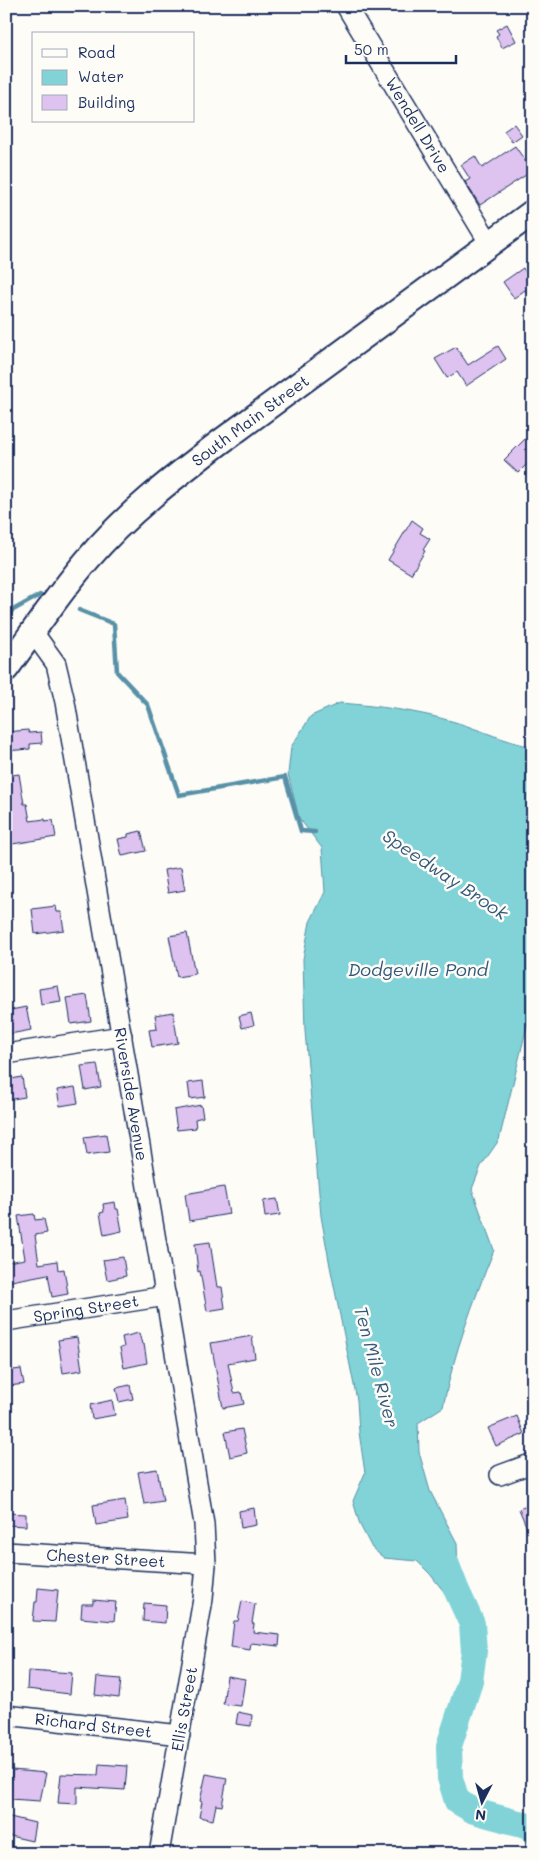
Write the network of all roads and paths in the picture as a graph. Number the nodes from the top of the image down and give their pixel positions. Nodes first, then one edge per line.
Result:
1 (346, 6) edge
2 (533, 212) edge
3 (490, 244) junction
4 (33, 632) junction
5 (6, 670) edge
6 (122, 1036) junction
7 (6, 1054) edge
8 (166, 1296) junction
9 (6, 1321) edge
10 (533, 1463) edge
11 (500, 1475) dead end
12 (6, 1552) edge
13 (206, 1564) junction
14 (6, 1715) edge
15 (180, 1735) junction
16 (159, 1854) edge

1 - 3 street, Wendell Drive
2 - 3 main road, South Main Street
3 - 4 main road, South Main Street
4 - 5 main road, South Main Street
4 - 6 street, Riverside Avenue
6 - 7 street
6 - 8 street, Riverside Avenue
8 - 9 street, Spring Street
8 - 13 street, Riverside Avenue
10 - 11 street
12 - 13 street, Chester Street
13 - 15 street, Ellis Street
14 - 15 street, Richard Street
15 - 16 street, Ellis Street

